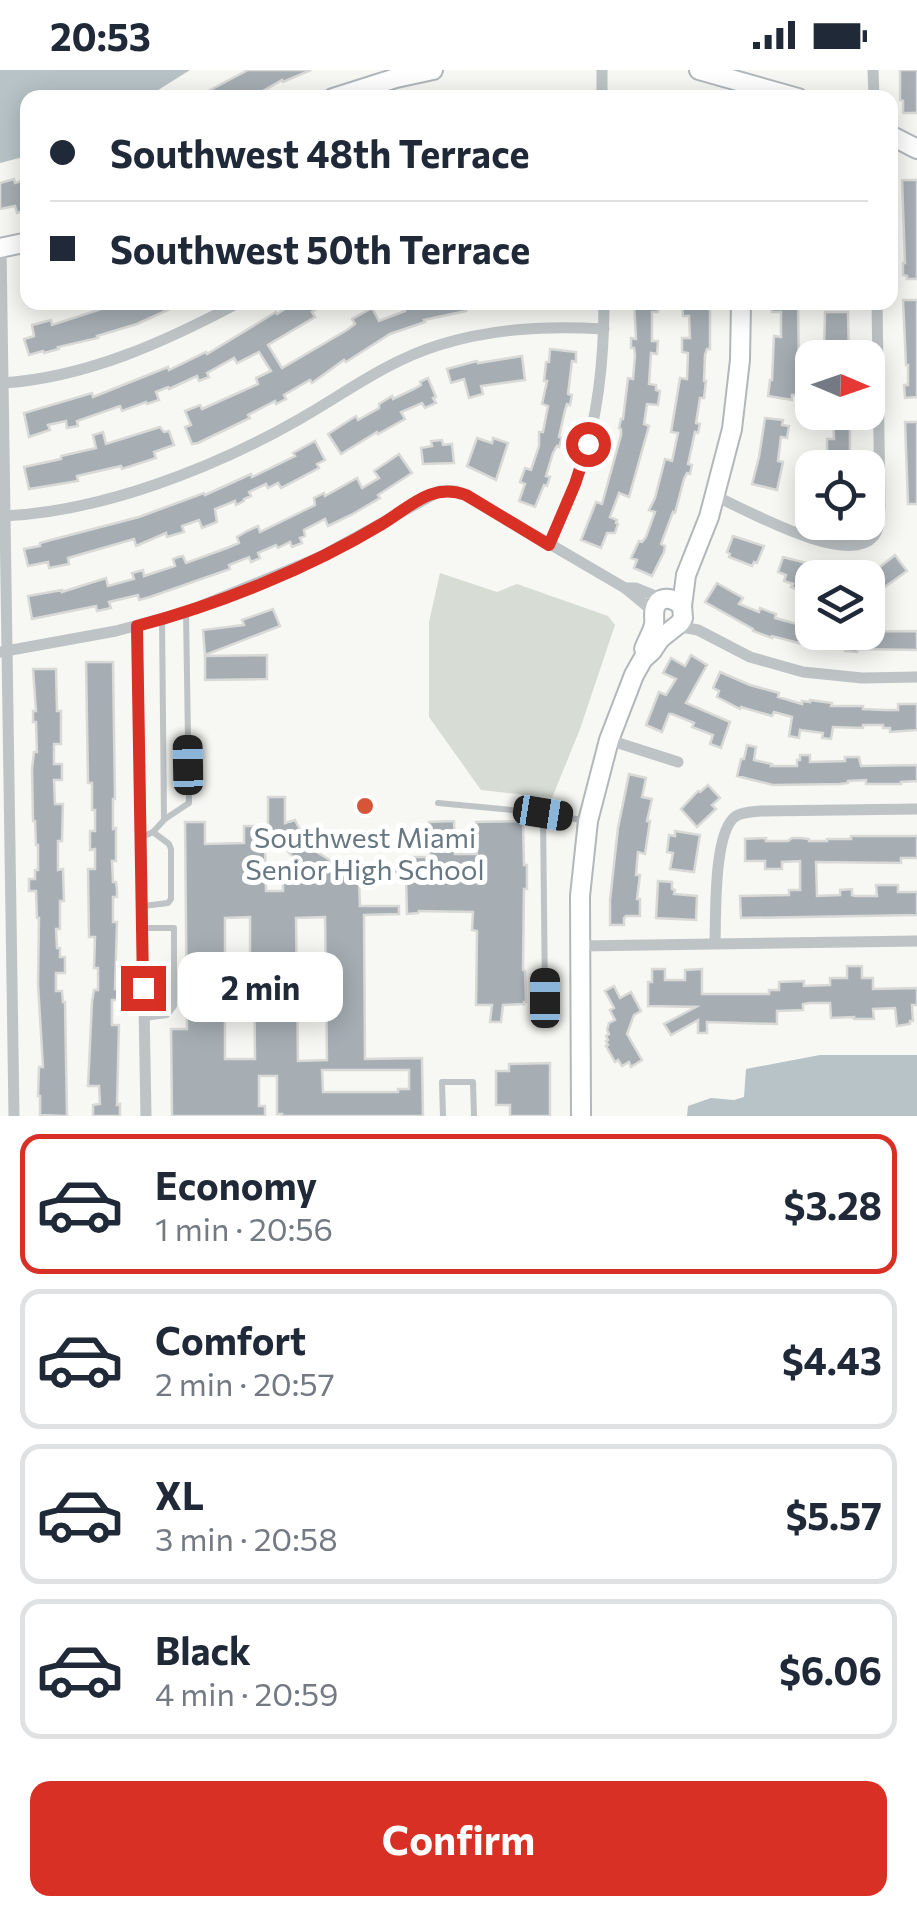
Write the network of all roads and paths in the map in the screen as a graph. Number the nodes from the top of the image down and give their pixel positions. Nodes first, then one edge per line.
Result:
1 (434, 70) edge
2 (699, 70) edge
3 (738, 82) edge
4 (358, 90) edge
5 (768, 90) edge
6 (0, 248) edge
7 (224, 310) edge
8 (604, 310) edge
9 (741, 310) edge
10 (877, 310) edge
11 (604, 330) junction
12 (2, 383) edge
13 (715, 496) junction
14 (4, 516) junction
15 (549, 545) junction
16 (625, 588) junction
17 (186, 612) junction
18 (669, 613) junction
19 (162, 619) junction
20 (137, 626) junction
21 (3, 652) edge
22 (917, 678) edge
23 (608, 740) junction
24 (678, 762) dead end
25 (438, 802) dead end
26 (917, 809) edge
27 (543, 813) junction
28 (164, 820) junction
29 (588, 821) junction
30 (147, 834) junction
31 (142, 906) junction
32 (142, 928) junction
33 (917, 940) edge
34 (715, 944) junction
35 (580, 946) junction
36 (545, 998) dead end
37 (143, 1018) junction
38 (14, 1116) edge
39 (146, 1116) edge
40 (443, 1116) edge
41 (474, 1116) edge
42 (581, 1116) edge

1 - 4 street
2 - 3 street
3 - 5 street
6 - 12 street
7 - 12 street
8 - 11 street
9 - 13 street
10 - 13 street
11 - 14 street
11 - 15 street
12 - 14 street
13 - 18 street
14 - 21 street
15 - 16 street
15 - 17 street
16 - 18 street
16 - 18 street
17 - 19 street
17 - 28 lane
18 - 22 street
18 - 23 street
19 - 20 street
19 - 28 lane
20 - 21 street
20 - 30 street
21 - 38 street
23 - 24 street
23 - 29 street
25 - 27 lane
26 - 34 street
27 - 29 lane
27 - 36 lane
28 - 30 lane
29 - 35 street
30 - 31 street
30 - 31 lane
31 - 32 street
32 - 37 street
32 - 37 lane
33 - 34 street
34 - 35 street
35 - 42 street
37 - 39 street
40 - 41 lane

